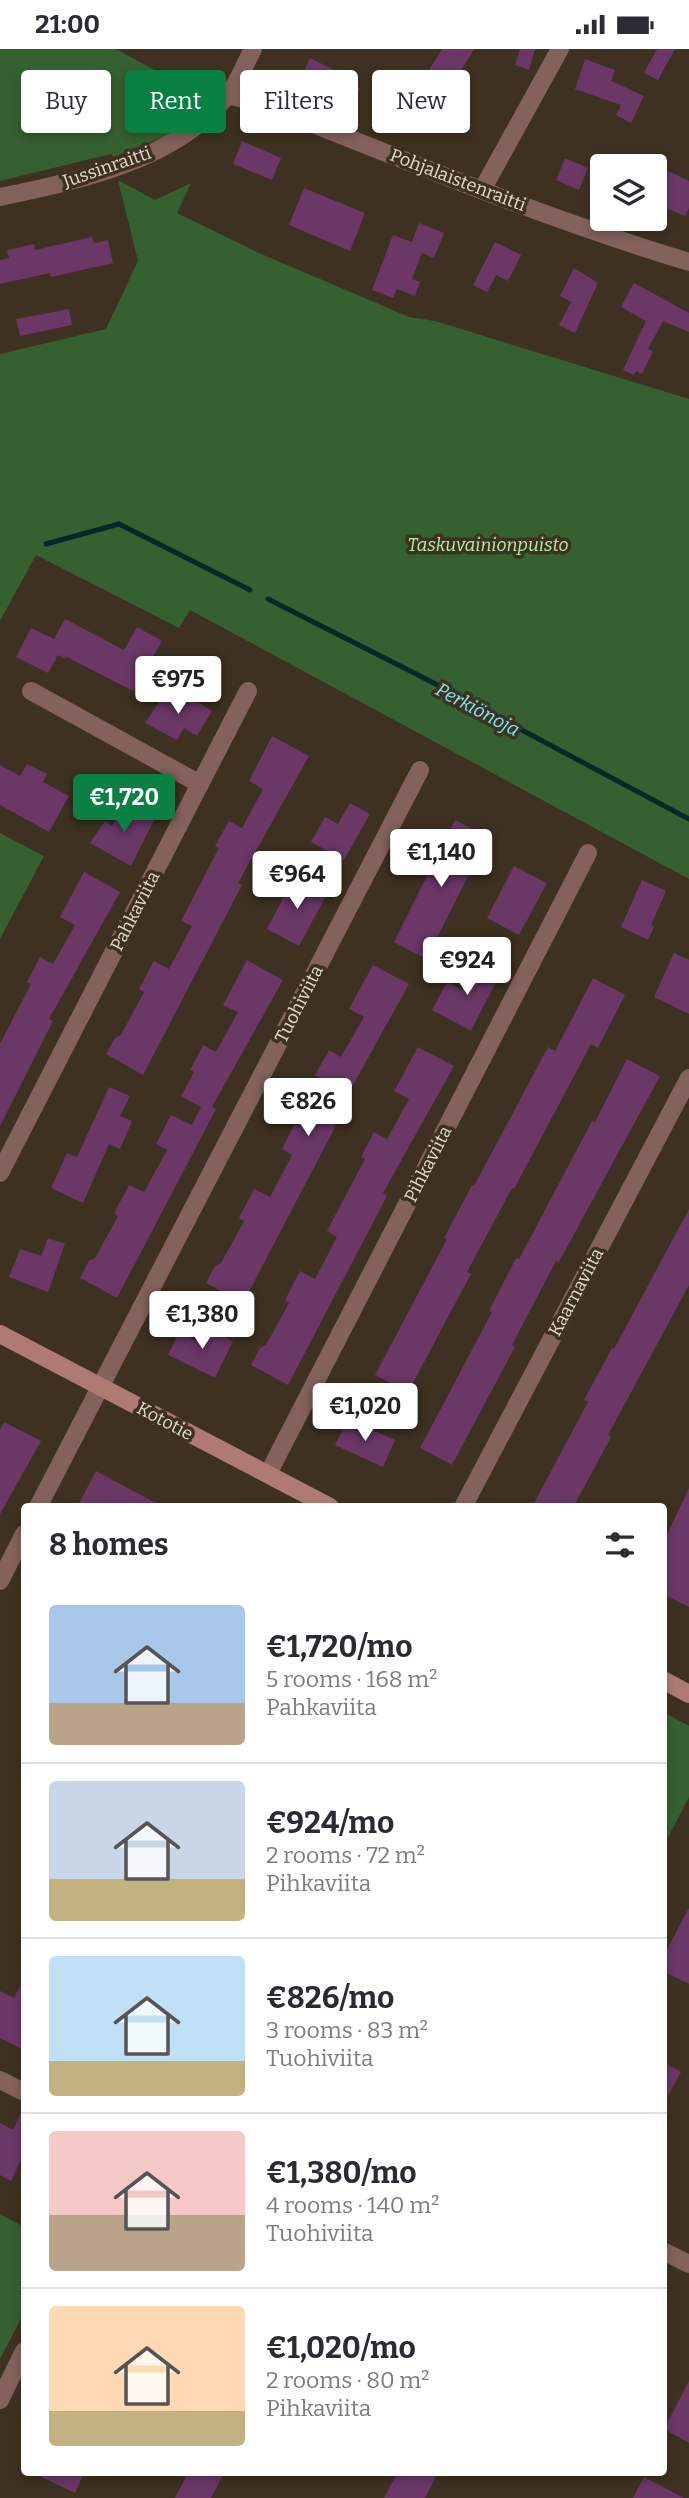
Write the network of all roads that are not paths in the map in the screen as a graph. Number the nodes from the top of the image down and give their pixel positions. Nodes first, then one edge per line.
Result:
1 (254, 49) edge
2 (560, 49) edge
3 (229, 95) junction
4 (482, 190) junction
5 (0, 197) edge
6 (689, 262) edge
7 (31, 691) dead end
8 (248, 691) dead end
9 (420, 770) dead end
10 (200, 784) junction
11 (588, 853) dead end
12 (689, 1078) edge
13 (0, 1173) edge
14 (0, 1334) edge
15 (100, 1387) junction
16 (268, 1474) junction
17 (40, 1503) edge
18 (322, 1503) edge
19 (465, 1503) edge
20 (21, 1540) edge
21 (0, 1581) edge
22 (667, 1683) edge
23 (689, 1694) edge
24 (0, 2080) edge
25 (21, 2090) edge
26 (667, 2253) edge
27 (689, 2264) edge
28 (21, 2357) edge
29 (0, 2399) edge

1 - 3 street, Jussinraitti
2 - 4 street
3 - 4 street, Pohjalaistenraitti
3 - 5 street, Jussinraitti
4 - 6 street, Pohjalaistenraitti
7 - 10 street
8 - 10 street, Pahkaviita
9 - 15 street, Tuohiviita
10 - 13 street, Pahkaviita
11 - 16 street, Pihkaviita
12 - 19 street, Kaarnaviita
14 - 15 street, Kototie
15 - 16 street, Kototie
15 - 17 street, Tuohiviita
16 - 18 street, Kototie
20 - 21 street
22 - 23 street
24 - 25 street
26 - 27 street
28 - 29 street

